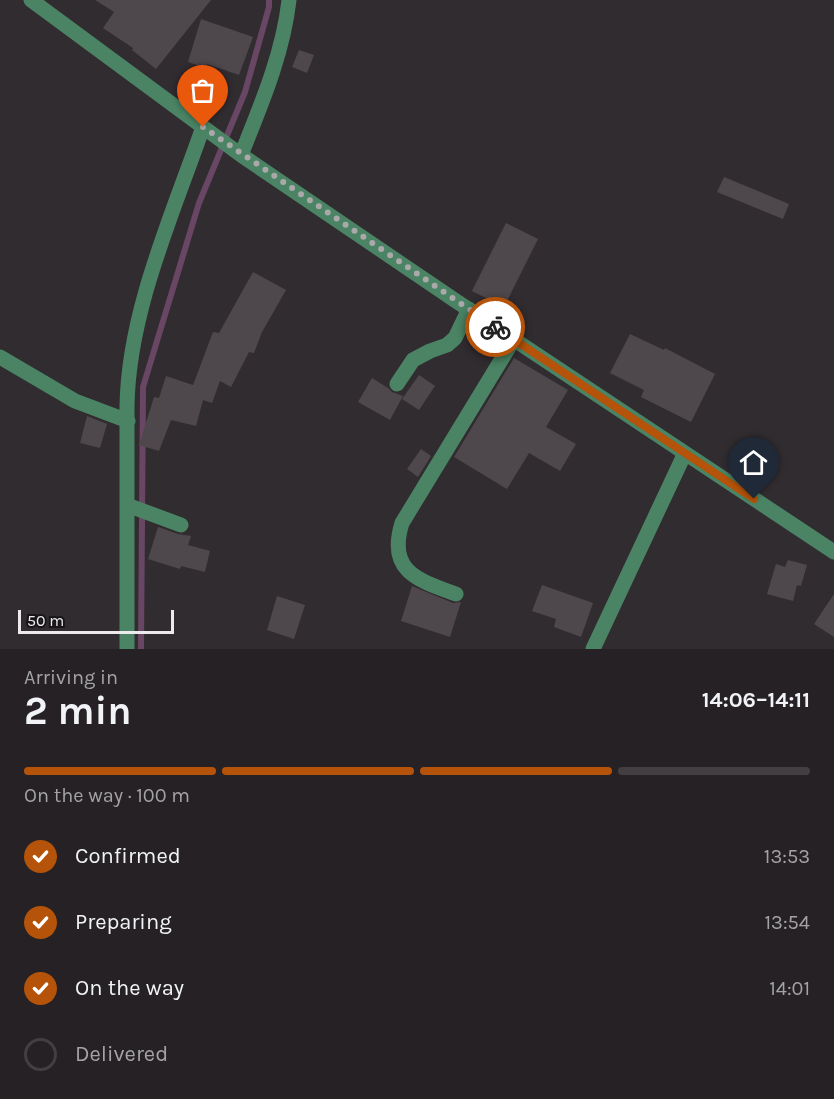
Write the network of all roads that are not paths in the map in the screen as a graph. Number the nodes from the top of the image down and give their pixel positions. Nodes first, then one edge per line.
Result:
1 (31, 0) edge
2 (290, 0) edge
3 (203, 127) junction
4 (241, 155) junction
5 (469, 309) junction
6 (514, 339) junction
7 (0, 357) edge
8 (396, 384) dead end
9 (128, 421) junction
10 (685, 453) junction
11 (127, 505) junction
12 (181, 525) dead end
13 (834, 552) edge
14 (456, 594) dead end
15 (127, 649) edge
16 (593, 649) edge

1 - 3 street
2 - 4 street
3 - 4 street
3 - 9 street
4 - 5 street
5 - 6 street
5 - 8 street
6 - 10 street
6 - 14 street
7 - 9 street
9 - 11 street
10 - 13 street
10 - 16 street
11 - 12 street
11 - 15 street

